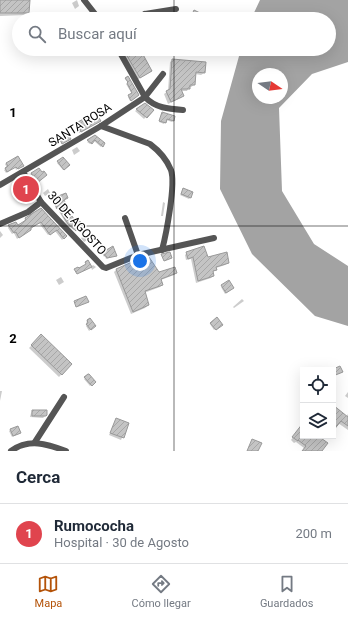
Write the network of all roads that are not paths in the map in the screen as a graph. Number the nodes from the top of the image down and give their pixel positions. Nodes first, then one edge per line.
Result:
1 (84, 0) edge
2 (176, 9) dead end
3 (93, 12) edge
4 (157, 12) edge
5 (122, 56) edge
6 (163, 74) dead end
7 (145, 97) junction
8 (183, 110) dead end
9 (101, 126) junction
10 (23, 172) junction
11 (0, 185) edge
12 (41, 202) junction
13 (125, 218) dead end
14 (0, 224) edge
15 (214, 238) dead end
16 (162, 250) junction
17 (138, 255) junction
18 (64, 397) dead end
19 (35, 442) junction
20 (11, 451) edge
21 (66, 451) edge

1 - 3 street
2 - 4 street
5 - 7 street
6 - 7 street, SANTA ROSA
7 - 8 street
7 - 9 street, SANTA ROSA
9 - 10 street, SANTA ROSA
9 - 16 street
10 - 11 street, SANTA ROSA
10 - 12 street, 30 DE AGOSTO
12 - 14 street
12 - 17 street, 30 DE AGOSTO
13 - 17 street
15 - 16 street
16 - 17 street
18 - 19 street
19 - 20 street
19 - 21 street

